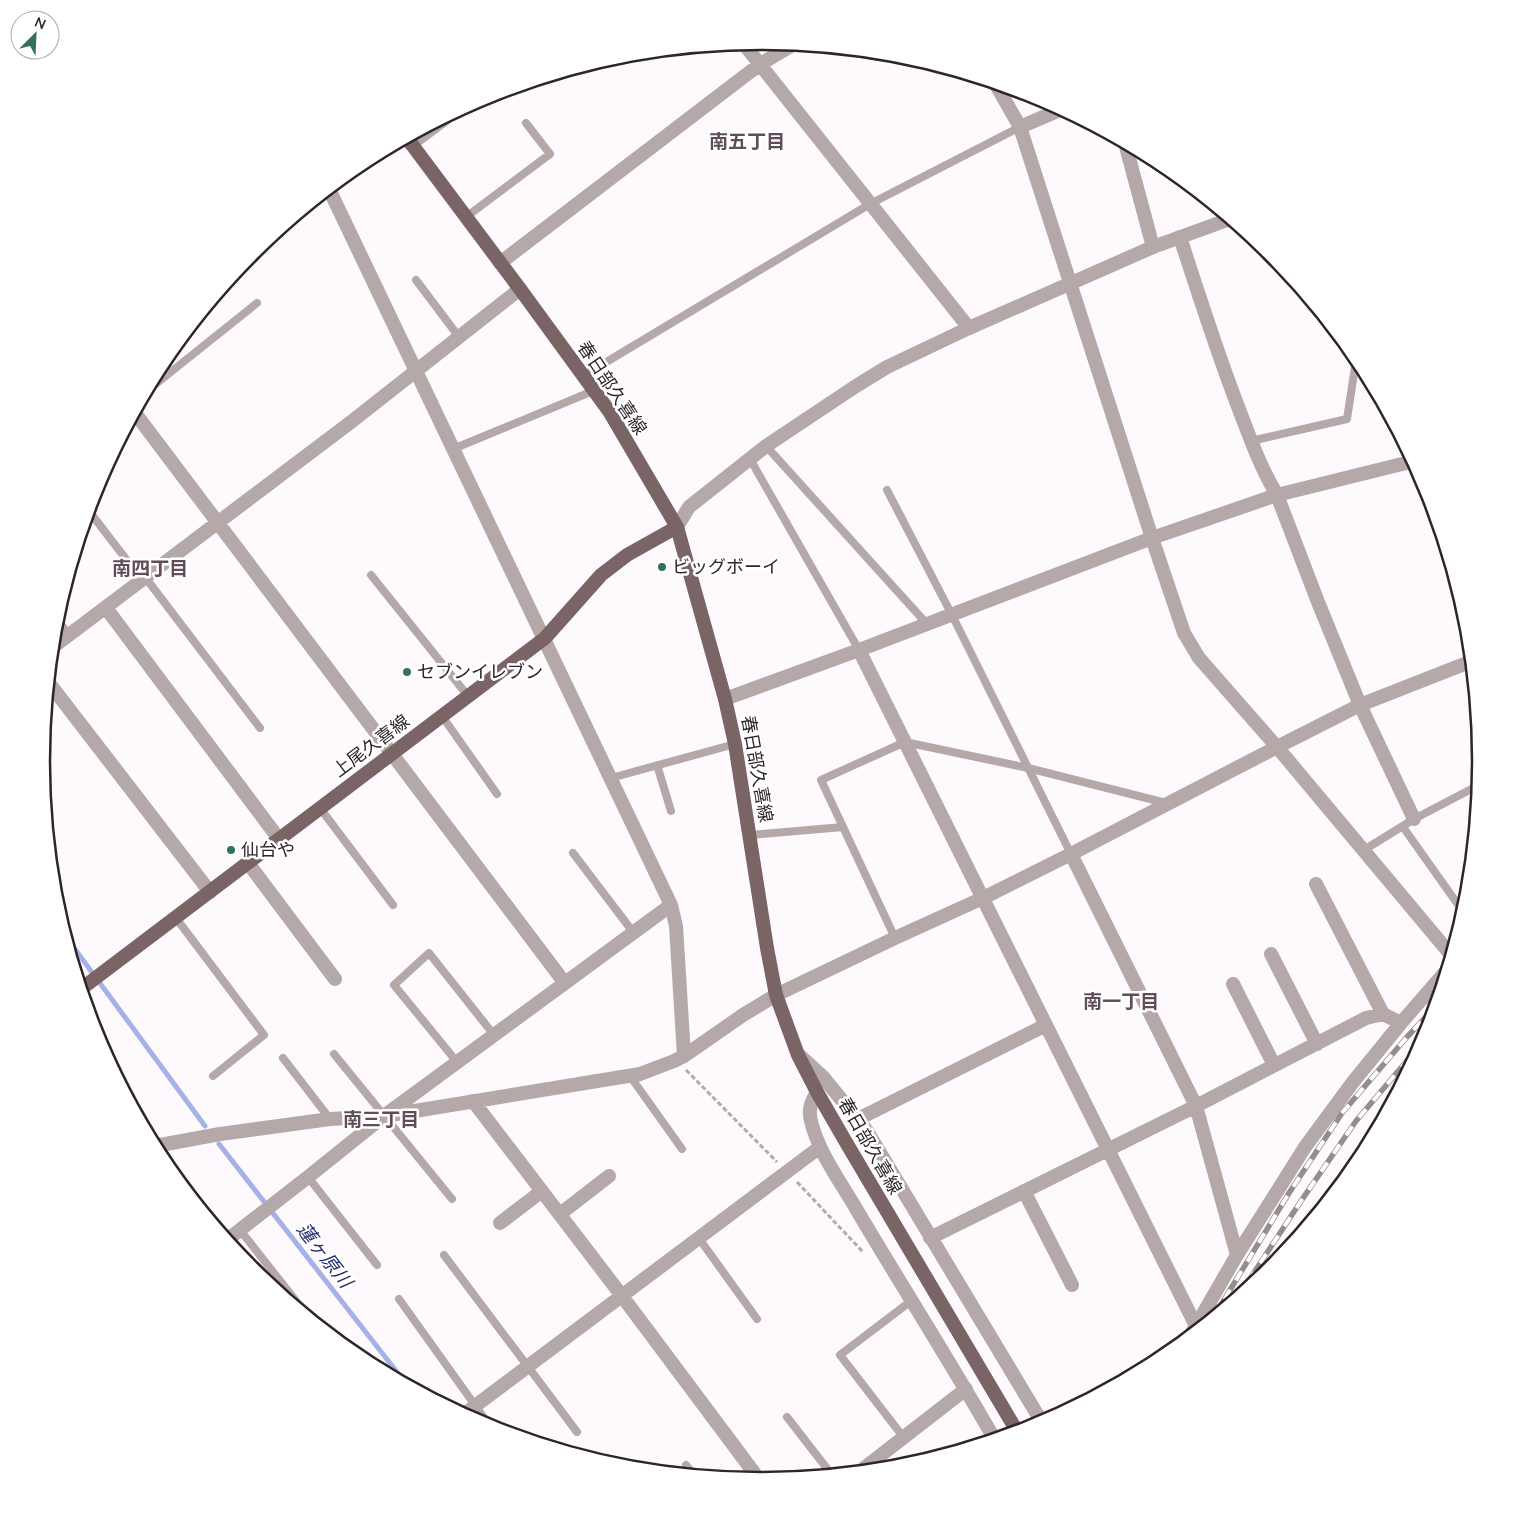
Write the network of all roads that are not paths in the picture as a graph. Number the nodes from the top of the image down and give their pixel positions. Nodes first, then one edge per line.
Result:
1 (749, 51) edge
2 (783, 51) edge
3 (759, 65) junction
4 (1000, 92) edge
5 (1053, 113) edge
6 (526, 123) dead end
7 (1020, 127) junction
8 (410, 143) edge
9 (1127, 151) edge
10 (332, 194) edge
11 (870, 204) junction
12 (466, 217) junction
13 (1224, 221) edge
14 (1180, 237) junction
15 (1153, 247) junction
16 (500, 263) junction
17 (416, 280) dead end
18 (1071, 283) junction
19 (520, 289) junction
20 (257, 303) dead end
21 (969, 328) junction
22 (460, 337) junction
23 (1355, 369) edge
24 (416, 371) junction
25 (583, 376) junction
26 (162, 379) edge
27 (593, 391) junction
28 (139, 418) edge
29 (1251, 441) junction
30 (766, 446) junction
31 (454, 449) junction
32 (750, 459) junction
33 (1407, 463) edge
34 (887, 490) dead end
35 (1277, 495) junction
36 (94, 518) edge
37 (217, 523) junction
38 (677, 527) junction
39 (1152, 538) junction
40 (371, 575) dead end
41 (143, 579) junction
42 (106, 608) junction
43 (952, 615) junction
44 (927, 624) junction
45 (63, 627) edge
46 (69, 635) junction
47 (545, 638) junction
48 (61, 641) edge
49 (859, 650) junction
50 (1466, 663) edge
51 (54, 690) edge
52 (468, 696) junction
53 (725, 699) junction
54 (1360, 705) junction
55 (442, 716) junction
56 (260, 728) dead end
57 (905, 742) junction
58 (735, 744) junction
59 (1277, 747) junction
60 (392, 754) junction
61 (657, 765) junction
62 (1028, 768) junction
63 (611, 778) junction
64 (1472, 789) edge
65 (497, 794) dead end
66 (1168, 804) junction
67 (320, 808) junction
68 (671, 811) dead end
69 (1409, 823) junction
70 (843, 826) junction
71 (750, 835) junction
72 (279, 839) junction
73 (1364, 850) junction
74 (573, 853) dead end
75 (1071, 854) junction
76 (248, 863) junction
77 (1316, 884) dead end
78 (210, 892) junction
79 (983, 898) junction
80 (1458, 904) edge
81 (393, 905) dead end
82 (671, 905) junction
83 (176, 918) junction
84 (633, 932) junction
85 (895, 938) junction
86 (1448, 951) edge
87 (1271, 954) dead end
88 (335, 979) dead end
89 (1438, 980) edge
90 (564, 982) junction
91 (1233, 984) dead end
92 (86, 986) edge
93 (776, 995) junction
94 (1382, 1014) junction
95 (1401, 1023) junction
96 (1046, 1025) junction
97 (494, 1035) junction
98 (1317, 1044) junction
99 (334, 1054) dead end
100 (798, 1055) junction
101 (684, 1056) junction
102 (283, 1058) dead end
103 (457, 1062) junction
104 (1274, 1065) junction
105 (214, 1076) dead end
106 (630, 1076) junction
107 (817, 1092) junction
108 (473, 1102) junction
109 (1196, 1106) junction
110 (384, 1116) junction
111 (330, 1119) junction
112 (858, 1119) junction
113 (162, 1145) edge
114 (820, 1146) junction
115 (682, 1149) dead end
116 (1108, 1150) junction
117 (609, 1176) dead end
118 (308, 1177) junction
119 (542, 1191) junction
120 (1024, 1191) junction
121 (452, 1199) dead end
122 (560, 1214) junction
123 (500, 1223) dead end
124 (240, 1230) junction
125 (232, 1236) edge
126 (698, 1237) junction
127 (930, 1238) junction
128 (444, 1255) dead end
129 (1237, 1255) junction
130 (377, 1265) dead end
131 (1072, 1285) dead end
132 (289, 1294) edge
133 (622, 1296) junction
134 (399, 1299) dead end
135 (912, 1301) junction
136 (757, 1318) dead end
137 (1196, 1325) edge
138 (1191, 1329) edge
139 (527, 1367) junction
140 (966, 1389) junction
141 (475, 1406) junction
142 (469, 1410) edge
143 (482, 1416) edge
144 (787, 1417) dead end
145 (1039, 1417) edge
146 (1014, 1426) edge
147 (577, 1432) dead end
148 (992, 1434) edge
149 (904, 1438) junction
150 (869, 1464) edge
151 (686, 1465) dead end
152 (689, 1469) edge
153 (828, 1469) edge
154 (754, 1473) edge

1 - 3 street
2 - 3 street
3 - 11 street
3 - 16 street
4 - 7 street
5 - 7 street
6 - 12 lane
7 - 11 lane
7 - 18 street
8 - 12 main road, 春日部久喜線
9 - 15 street
10 - 24 street
11 - 21 street
11 - 25 lane
12 - 16 main road, 春日部久喜線
13 - 14 street
14 - 15 street
14 - 29 street
15 - 18 street
16 - 19 main road, 春日部久喜線
17 - 22 lane
18 - 21 street
18 - 39 street
19 - 22 street
19 - 25 main road, 春日部久喜線
20 - 26 lane
21 - 30 street
22 - 24 street
23 - 29 lane
24 - 31 street
24 - 37 street
25 - 27 main road, 春日部久喜線
27 - 31 lane
27 - 38 main road, 春日部久喜線
28 - 37 street
29 - 35 street
30 - 32 street
30 - 44 lane
31 - 47 street
32 - 38 street
32 - 49 lane
33 - 35 street
34 - 43 lane
35 - 39 street
35 - 54 street
36 - 41 lane
37 - 41 street
37 - 60 street
38 - 47 main road, 上尾久喜線
38 - 53 main road, 春日部久喜線
39 - 43 street
39 - 59 street
40 - 52 lane
41 - 42 street
41 - 56 lane
42 - 46 street
42 - 72 street
43 - 44 street
43 - 62 lane
44 - 49 street
45 - 46 lane
46 - 48 street
47 - 52 main road, 上尾久喜線
47 - 63 street
49 - 53 street
49 - 57 street
50 - 54 street
51 - 78 street
52 - 55 main road, 上尾久喜線
53 - 58 main road, 春日部久喜線
54 - 59 street
54 - 69 street
55 - 60 main road, 上尾久喜線
55 - 65 lane
57 - 62 lane
57 - 70 lane
57 - 79 street
58 - 61 lane
58 - 71 main road, 春日部久喜線
59 - 66 street
59 - 73 street
60 - 67 main road, 上尾久喜線
60 - 90 street
61 - 63 lane
61 - 68 lane
62 - 66 lane
62 - 75 lane
63 - 82 street
64 - 69 lane
66 - 75 street
67 - 72 main road, 上尾久喜線
67 - 81 lane
69 - 73 lane
69 - 80 lane
70 - 71 lane
70 - 85 lane
71 - 93 main road, 春日部久喜線
72 - 76 main road, 上尾久喜線
73 - 86 street
74 - 84 lane
75 - 79 street
75 - 109 street
76 - 78 main road, 上尾久喜線
76 - 88 street
77 - 94 street
78 - 83 main road, 上尾久喜線
79 - 85 street
79 - 96 street
82 - 84 street
82 - 101 street
83 - 92 main road, 上尾久喜線
83 - 105 lane
84 - 90 street
85 - 93 street
87 - 98 street
89 - 95 street
90 - 97 street
91 - 104 street
93 - 100 main road, 春日部久喜線
93 - 101 street
94 - 95 street
94 - 98 street
95 - 129 street
96 - 112 street
96 - 116 street
97 - 103 street
97 - 103 lane
98 - 104 street
99 - 110 lane
100 - 107 main road, 春日部久喜線
100 - 112 street
101 - 106 street
102 - 111 lane
103 - 110 street
104 - 109 street
106 - 108 street
106 - 115 lane
107 - 114 street
107 - 146 main road, 春日部久喜線
108 - 110 street
108 - 119 street
109 - 116 street
109 - 129 street
110 - 111 street
110 - 118 street
110 - 121 lane
111 - 113 street
112 - 127 street
114 - 126 street
114 - 135 street
116 - 120 street
116 - 138 street
117 - 122 street
118 - 124 street
118 - 130 lane
119 - 122 street
119 - 123 street
120 - 127 street
120 - 131 street
122 - 133 street
124 - 125 street
124 - 132 lane
126 - 133 street
126 - 136 lane
127 - 145 street
128 - 139 lane
129 - 137 street
133 - 139 street
133 - 154 street
134 - 141 lane
135 - 140 street
135 - 149 lane
139 - 141 street
139 - 147 lane
140 - 148 street
140 - 149 street
141 - 142 street
141 - 143 lane
144 - 153 lane
149 - 150 street
151 - 152 lane

